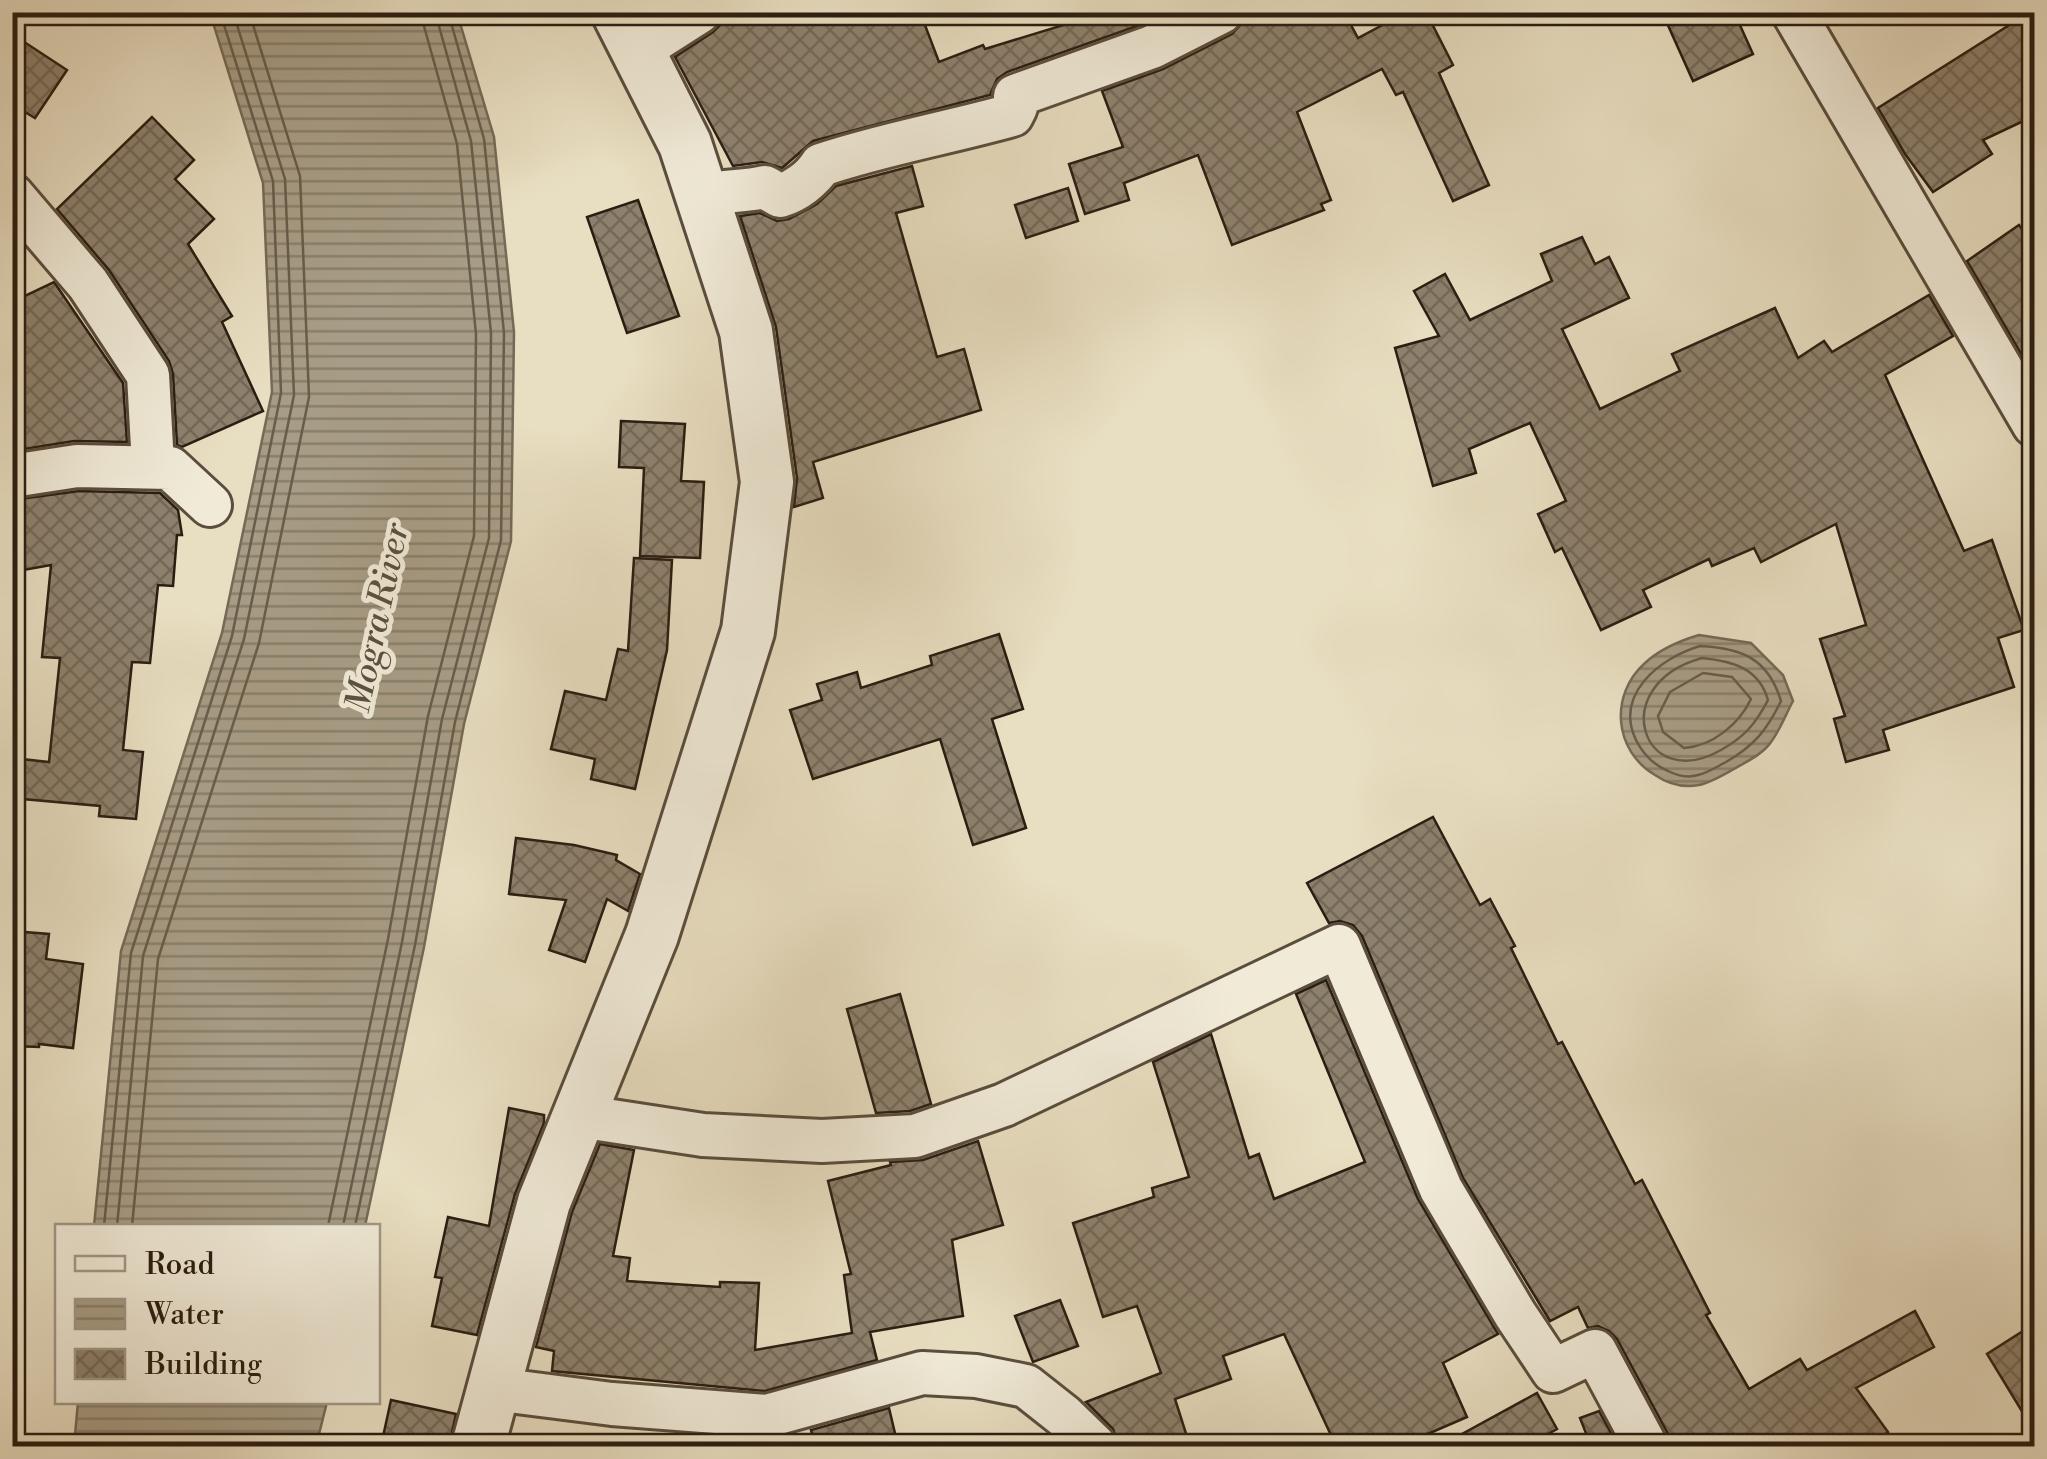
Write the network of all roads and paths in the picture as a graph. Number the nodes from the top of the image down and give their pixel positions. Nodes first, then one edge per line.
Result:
1 (699, 12) edge
2 (1221, 12) edge
3 (1793, 12) edge
4 (628, 32) edge
5 (12, 195) edge
6 (703, 196) junction
7 (2034, 425) edge
8 (153, 465) junction
9 (12, 476) edge
10 (210, 505) dead end
11 (578, 1116) junction
12 (494, 1389) junction
13 (478, 1446) edge
14 (1095, 1446) edge
15 (1646, 1446) edge

1 - 4 street
2 - 6 street
3 - 7 street
4 - 6 street
5 - 8 street
6 - 11 street
8 - 9 street
8 - 10 street
11 - 12 street
11 - 15 street
12 - 13 street
12 - 14 street

